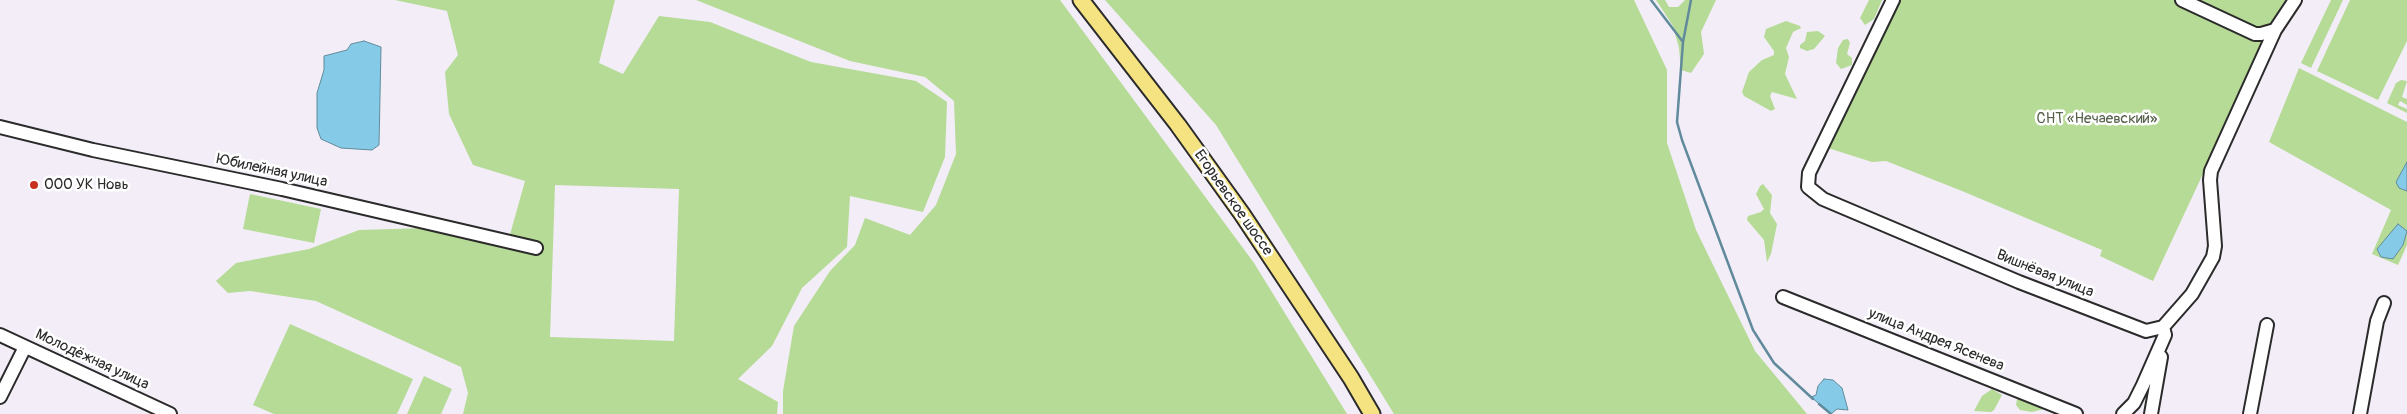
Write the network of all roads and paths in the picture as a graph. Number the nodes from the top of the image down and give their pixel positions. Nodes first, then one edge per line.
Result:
1 (1081, 0) edge
2 (1893, 0) edge
3 (2182, 0) edge
4 (2295, 0) edge
5 (2275, 30) junction
6 (0, 127) edge
7 (536, 248) dead end
8 (1783, 297) dead end
9 (2384, 303) dead end
10 (2267, 325) dead end
11 (2164, 331) junction
12 (0, 335) edge
13 (25, 347) junction
14 (0, 397) edge
15 (170, 414) edge
16 (1372, 414) edge
17 (2076, 414) edge
18 (2122, 414) edge
19 (2151, 414) edge
20 (2250, 414) edge
21 (2360, 414) edge

1 - 16 main road, Егорьевское шоссе
2 - 11 street, Вишнёвая улица
3 - 5 street
4 - 5 street
5 - 11 street
6 - 7 street, Юбилейная улица
8 - 17 street, улица Андрея Ясенева
9 - 21 street
10 - 20 street
11 - 18 street
11 - 19 street
12 - 13 street, Молодёжная улица
13 - 14 street
13 - 15 street, Молодёжная улица

